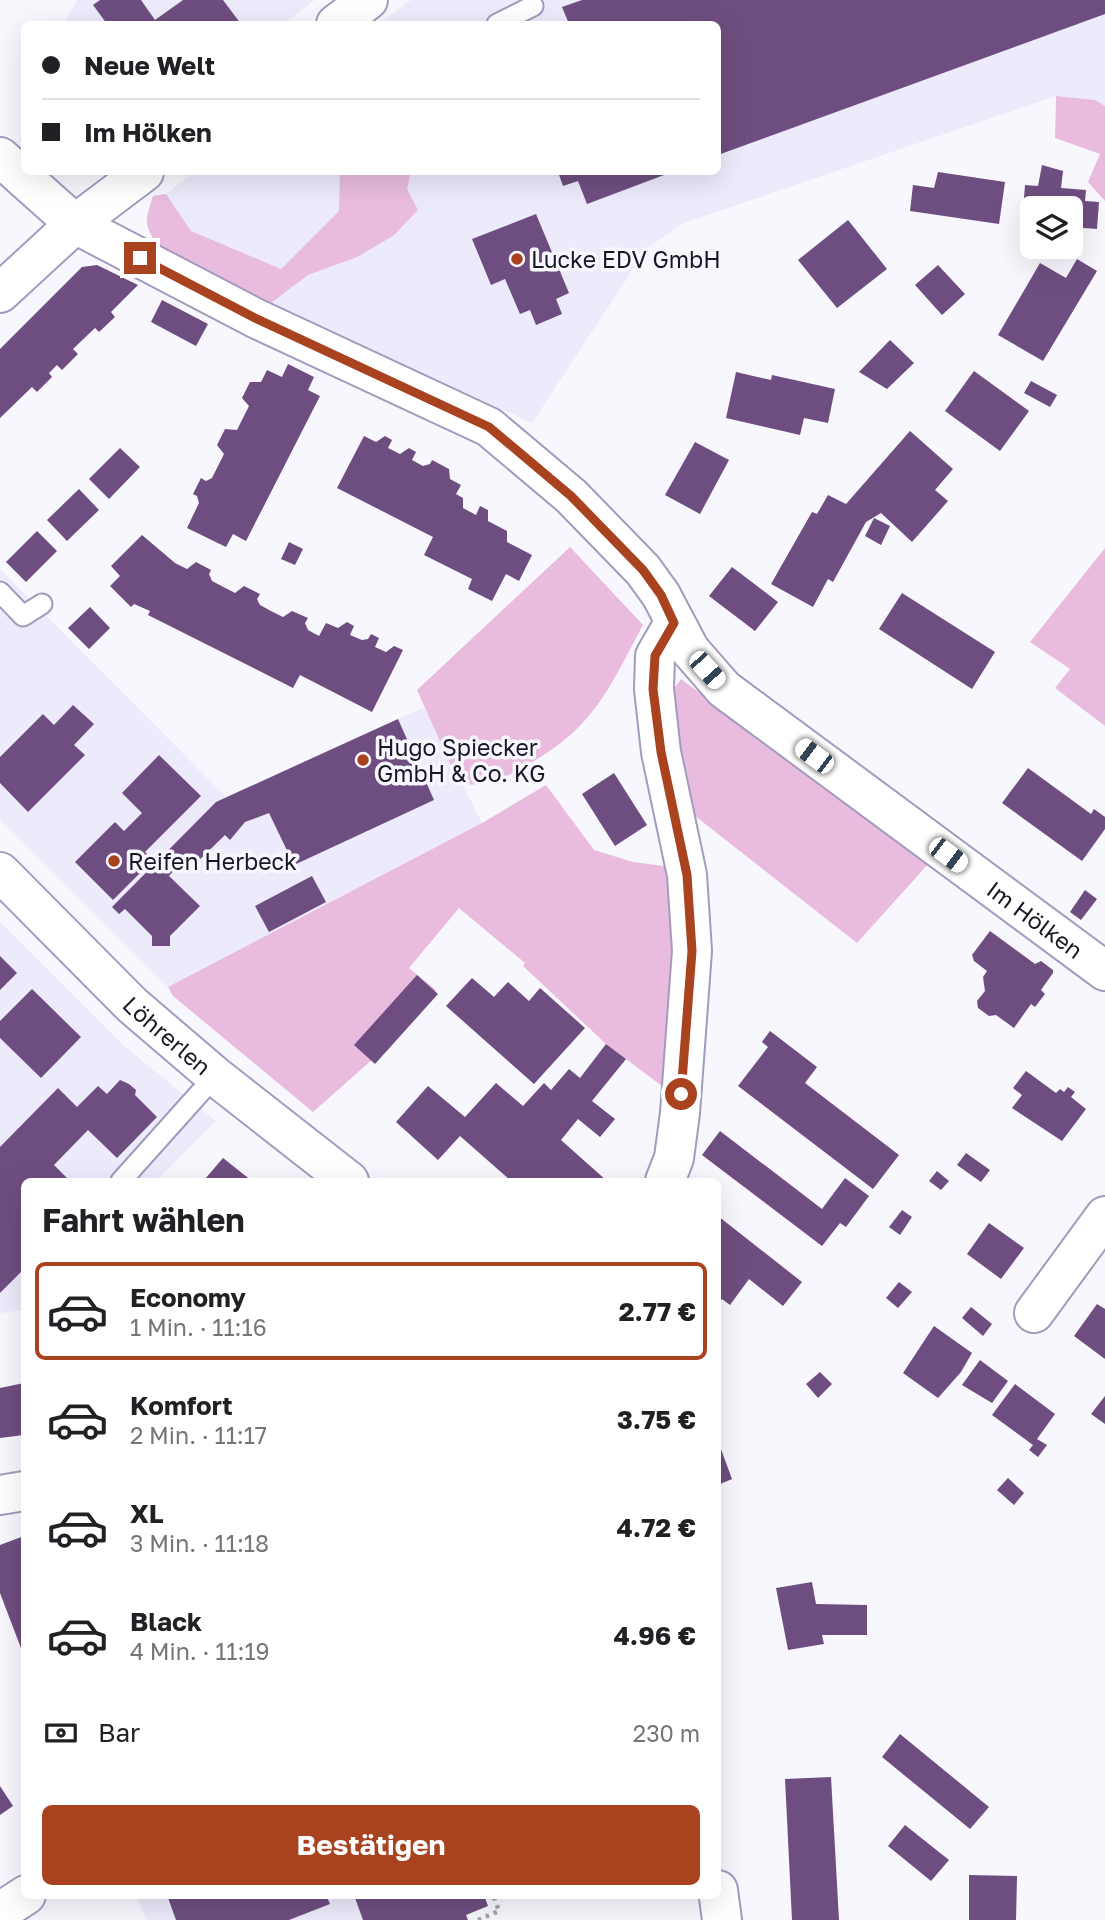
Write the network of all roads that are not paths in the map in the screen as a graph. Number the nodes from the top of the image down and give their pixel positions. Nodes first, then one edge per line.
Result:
1 (368, 0) edge
2 (533, 6) dead end
3 (340, 21) edge
4 (503, 21) edge
5 (0, 157) edge
6 (140, 175) edge
7 (75, 224) junction
8 (0, 293) edge
9 (0, 592) edge
10 (42, 604) dead end
11 (674, 623) junction
12 (0, 872) edge
13 (1105, 971) edge
14 (215, 1076) junction
15 (124, 1178) edge
16 (345, 1178) edge
17 (666, 1178) edge
18 (1105, 1216) edge
19 (1034, 1313) dead end
20 (21, 1492) edge
21 (0, 1495) edge
22 (21, 1898) edge
23 (719, 1899) edge
24 (0, 1912) edge
25 (722, 1920) edge

1 - 3 street
2 - 4 lane
5 - 7 street, Im Hölken
6 - 7 street
7 - 8 street
7 - 11 street, Im Hölken
9 - 10 lane
11 - 13 street, Im Hölken
11 - 17 street
12 - 14 street, Löhrerlen
14 - 15 lane
14 - 16 street, Löhrerlen
18 - 19 street
20 - 21 street
22 - 24 street
23 - 25 street

